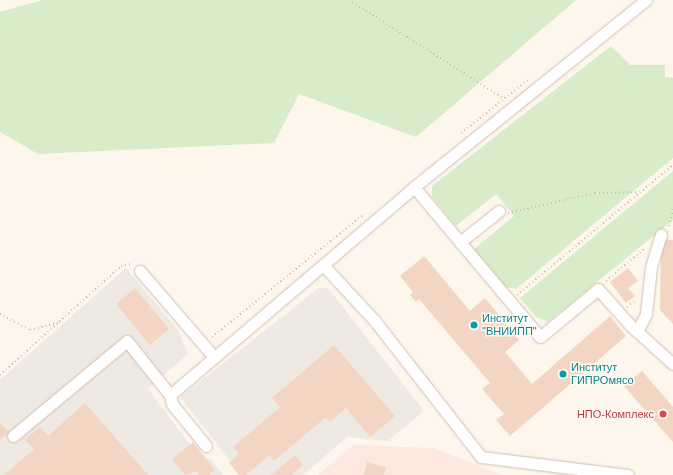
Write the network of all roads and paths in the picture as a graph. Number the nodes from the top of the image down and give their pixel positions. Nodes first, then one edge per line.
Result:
1 (349, 0) edge
2 (646, 0) edge
3 (503, 98) dead end
4 (673, 165) edge
5 (414, 187) junction
6 (640, 192) junction
7 (673, 209) edge
8 (499, 211) joint
9 (673, 226) edge
10 (665, 231) junction
11 (460, 242) junction
12 (130, 264) dead end
13 (323, 265) junction
14 (140, 271) dead end
15 (598, 289) junction
16 (647, 293) junction
17 (508, 301) junction
18 (619, 313) junction
19 (0, 314) edge
20 (61, 321) junction
21 (637, 331) junction
22 (214, 357) junction
23 (673, 364) edge
24 (0, 375) edge
25 (170, 395) junction
26 (13, 436) dead end
27 (206, 446) dead end
28 (628, 475) edge

1 - 3 path
2 - 5 street
4 - 6 path
5 - 11 street
5 - 13 street
6 - 8 path
6 - 17 path
7 - 10 path
8 - 11 street
9 - 10 path
10 - 15 path
10 - 16 street
11 - 17 street
12 - 20 path
13 - 22 street
13 - 28 street
14 - 22 street
15 - 17 street
15 - 18 street
16 - 18 path
16 - 21 street
18 - 21 street
19 - 20 path
20 - 24 path
21 - 23 street
22 - 25 street
25 - 26 street
25 - 27 street

